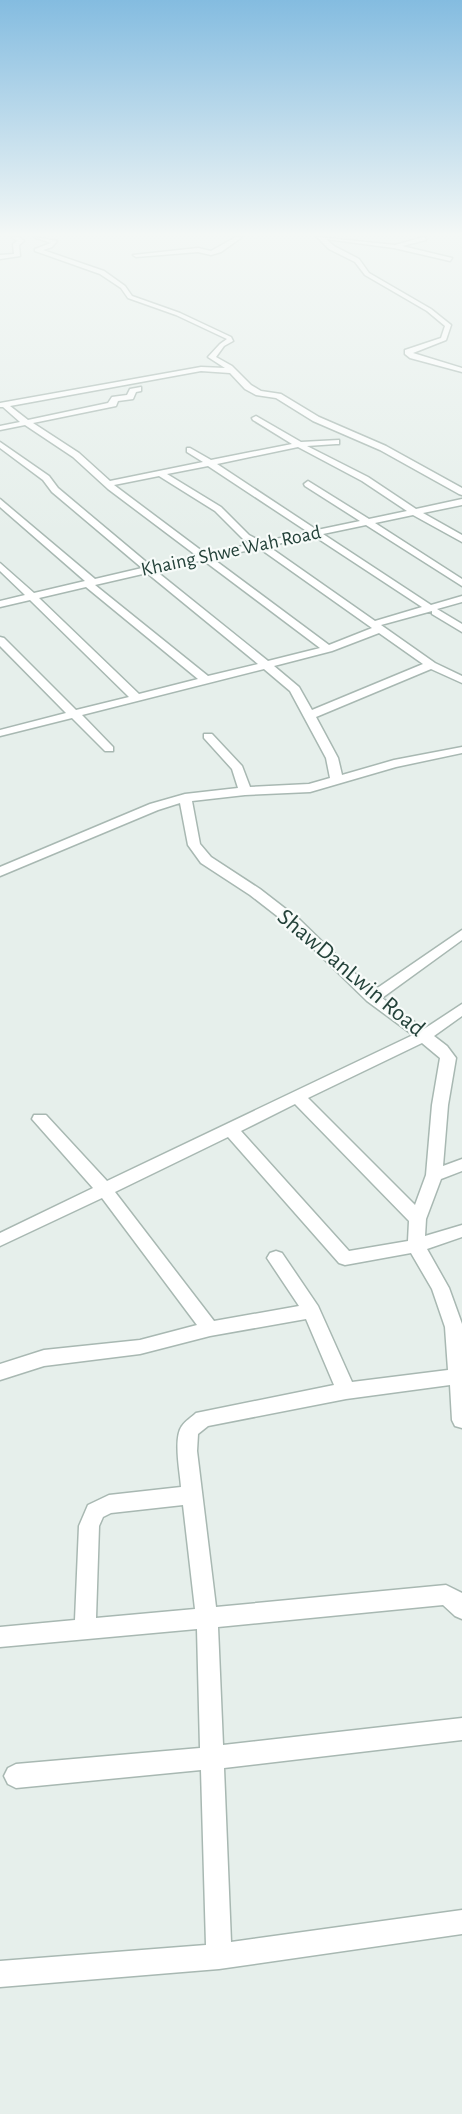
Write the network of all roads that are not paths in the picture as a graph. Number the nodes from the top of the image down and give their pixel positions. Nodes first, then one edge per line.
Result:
1 (224, 336) edge
2 (445, 336) edge
3 (462, 370) edge
4 (233, 371) junction
5 (138, 389) dead end
6 (2, 404) edge
7 (256, 418) dead end
8 (27, 423) junction
9 (0, 428) edge
10 (336, 442) dead end
11 (0, 444) edge
12 (300, 445) junction
13 (190, 450) dead end
14 (210, 464) junction
15 (161, 474) junction
16 (108, 484) junction
17 (308, 484) dead end
18 (462, 492) edge
19 (462, 502) edge
20 (3, 506) edge
21 (413, 511) junction
22 (364, 522) junction
23 (314, 533) junction
24 (462, 539) edge
25 (261, 545) junction
26 (203, 557) junction
27 (0, 566) edge
28 (150, 569) junction
29 (89, 582) junction
30 (462, 583) edge
31 (31, 597) junction
32 (462, 599) edge
33 (0, 604) edge
34 (433, 610) junction
35 (378, 627) junction
36 (462, 629) edge
37 (0, 639) edge
38 (328, 649) junction
39 (267, 665) junction
40 (431, 665) junction
41 (206, 680) junction
42 (462, 680) edge
43 (137, 698) junction
44 (73, 715) junction
45 (308, 716) junction
46 (1, 732) edge
47 (208, 736) dead end
48 (109, 749) dead end
49 (462, 750) edge
50 (338, 781) junction
51 (245, 791) junction
52 (185, 798) junction
53 (0, 872) edge
54 (462, 934) edge
55 (372, 998) junction
56 (462, 1009) edge
57 (424, 1036) junction
58 (298, 1098) junction
59 (40, 1119) dead end
60 (231, 1130) junction
61 (462, 1165) edge
62 (434, 1175) junction
63 (105, 1190) junction
64 (418, 1219) junction
65 (462, 1231) edge
66 (0, 1240) edge
67 (417, 1246) junction
68 (276, 1258) dead end
69 (312, 1311) junction
70 (210, 1329) junction
71 (0, 1372) edge
72 (460, 1376) edge
73 (346, 1391) junction
74 (462, 1420) edge
75 (192, 1495) junction
76 (462, 1609) edge
77 (207, 1618) junction
78 (85, 1629) junction
79 (0, 1637) edge
80 (462, 1729) edge
81 (212, 1758) junction
82 (16, 1776) dead end
83 (462, 1922) edge
84 (219, 1956) junction
85 (0, 1974) edge

1 - 4 street
2 - 3 street
4 - 6 street
4 - 18 street
5 - 8 street
6 - 8 street
7 - 12 street
8 - 9 street
8 - 16 street
10 - 12 street
11 - 28 street
12 - 14 street
12 - 21 street
13 - 14 street
14 - 15 street
14 - 23 street
15 - 16 street
15 - 25 street
16 - 26 street
17 - 22 street
19 - 21 street, Khaing Shwe Wah Road
20 - 29 street
21 - 22 street, Khaing Shwe Wah Road
21 - 24 street
22 - 23 street, Khaing Shwe Wah Road
22 - 30 street
23 - 25 street, Khaing Shwe Wah Road
23 - 34 street
25 - 26 street, Khaing Shwe Wah Road
25 - 35 street
26 - 28 street, Khaing Shwe Wah Road
26 - 38 street
27 - 31 street
28 - 29 street, Khaing Shwe Wah Road
28 - 39 street
29 - 31 street, Khaing Shwe Wah Road
29 - 41 street
31 - 33 street, Khaing Shwe Wah Road
31 - 43 street
32 - 34 street
34 - 35 street
34 - 36 street
35 - 38 street
35 - 40 street
37 - 44 street
38 - 39 street
39 - 41 street
39 - 45 street
40 - 42 street
40 - 45 street
41 - 43 street
43 - 44 street
44 - 46 street
44 - 48 street
45 - 50 street
47 - 51 street
49 - 50 street
50 - 51 street
51 - 52 street
52 - 53 street
52 - 55 street, ShawDanLwin Road
54 - 55 street
55 - 57 street, ShawDanLwin Road
56 - 57 street
57 - 58 street
57 - 62 street, ShawDanLwin Road
58 - 60 street
58 - 64 street
59 - 63 street
60 - 63 street
60 - 67 street
61 - 62 street
62 - 64 street, ShawDanLwin Road
63 - 66 street
63 - 70 street
64 - 67 street, ShawDanLwin Road
65 - 67 street
67 - 72 street
68 - 69 street
69 - 70 street
69 - 73 street
70 - 71 street
72 - 73 street
72 - 74 street
73 - 75 street
75 - 77 street
75 - 78 street
76 - 77 street
77 - 78 street
77 - 81 street
78 - 79 street
80 - 81 street
81 - 82 street
81 - 84 street
83 - 84 street
84 - 85 street

